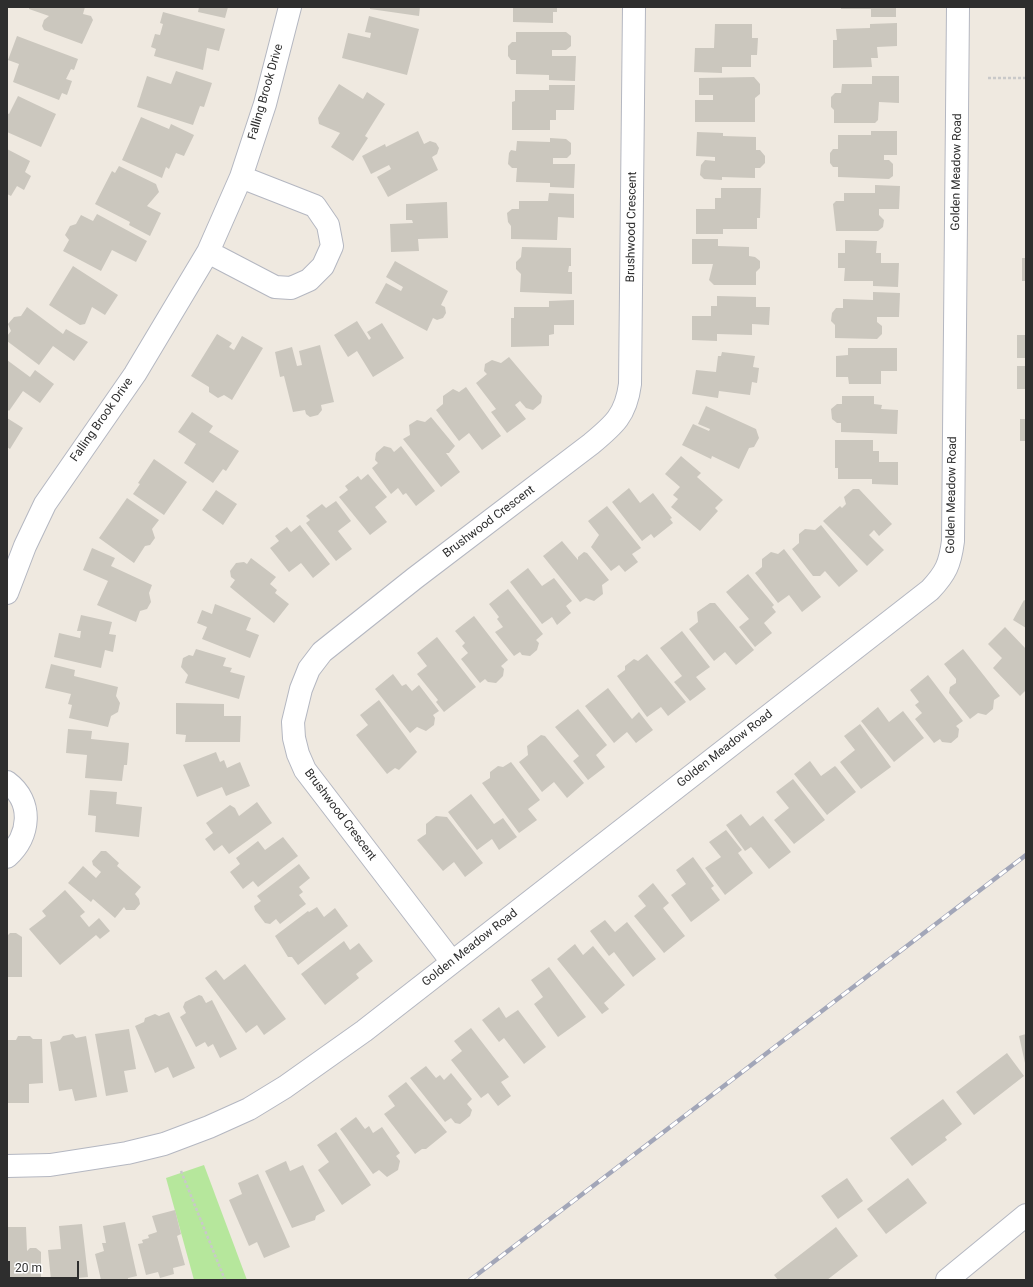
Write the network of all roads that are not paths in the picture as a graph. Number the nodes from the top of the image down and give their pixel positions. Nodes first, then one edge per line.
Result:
1 (290, 7) edge
2 (634, 7) edge
3 (958, 7) edge
4 (241, 176) junction
5 (208, 252) junction
6 (7, 593) edge
7 (7, 782) edge
8 (7, 857) edge
9 (452, 962) junction
10 (7, 1166) edge
11 (1026, 1215) edge
12 (947, 1280) edge

1 - 4 street, Falling Brook Drive
2 - 9 street, Brushwood Crescent
3 - 9 street, Golden Meadow Road
4 - 5 street, Falling Brook Drive
4 - 5 street
5 - 6 street, Falling Brook Drive
7 - 8 street
9 - 10 street, Golden Meadow Road
11 - 12 street

